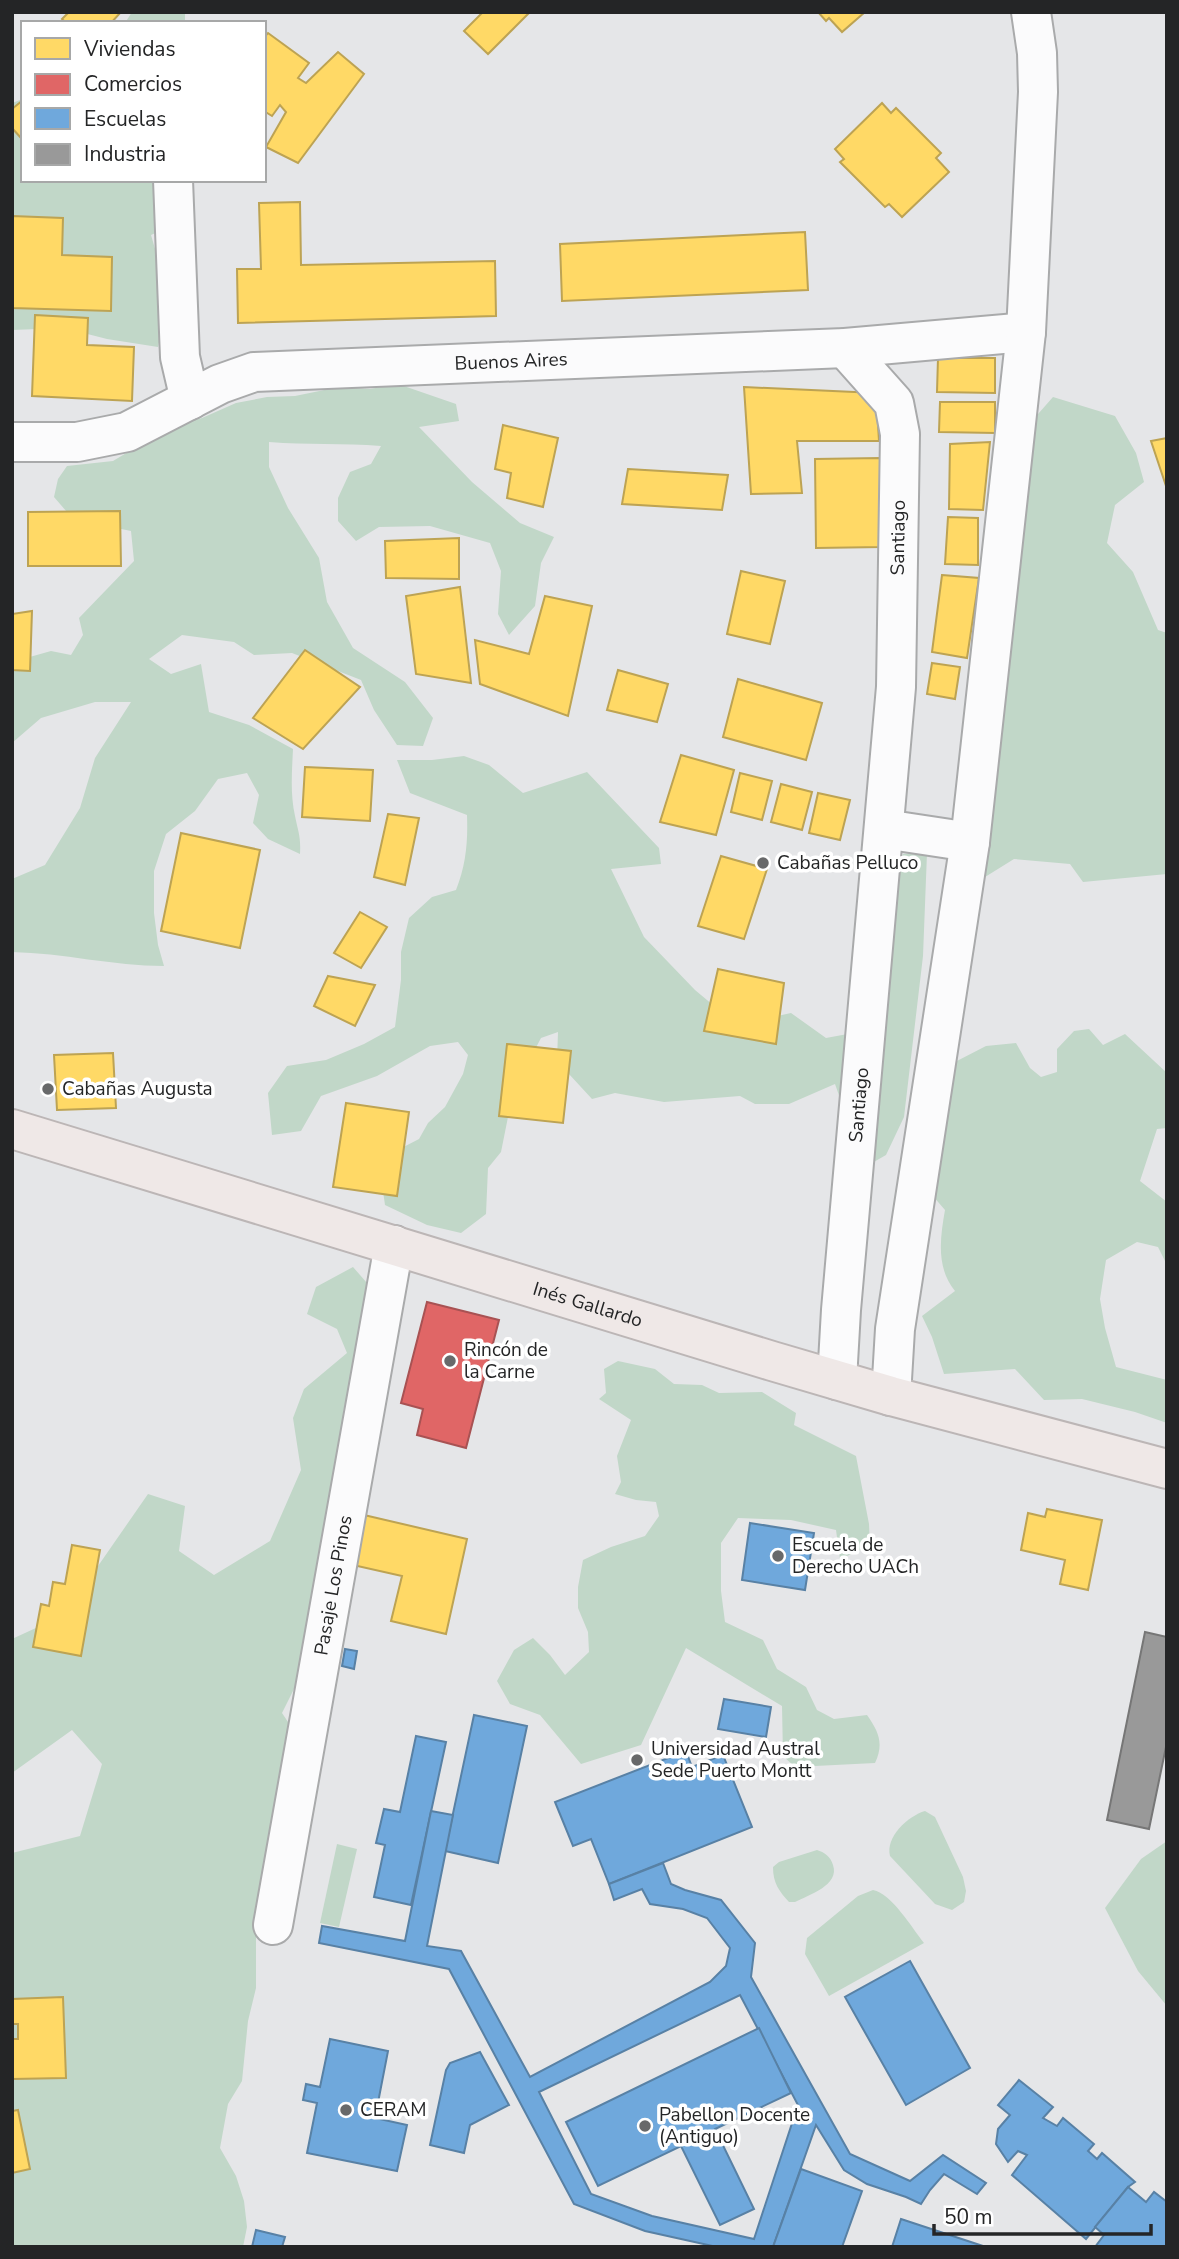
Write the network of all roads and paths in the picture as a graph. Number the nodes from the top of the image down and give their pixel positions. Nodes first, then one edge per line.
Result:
1 (1031, 12) edge
2 (173, 182) edge
3 (1026, 332) junction
4 (845, 348) junction
5 (190, 400) junction
6 (12, 442) edge
7 (884, 829) junction
8 (970, 842) junction
9 (12, 1129) edge
10 (394, 1245) junction
11 (838, 1380) junction
12 (891, 1396) junction
13 (1167, 1469) edge
14 (273, 1925) dead end

1 - 3 street
2 - 5 street
3 - 4 street, Buenos Aires
3 - 8 street
4 - 5 street, Buenos Aires
4 - 7 street, Santiago
5 - 6 street, Buenos Aires
7 - 8 street
7 - 11 street, Santiago
8 - 12 street
9 - 10 highway, Inés Gallardo
10 - 11 highway, Inés Gallardo
10 - 14 street, Pasaje Los Pinos
11 - 12 highway, Inés Gallardo
12 - 13 highway, Inés Gallardo

